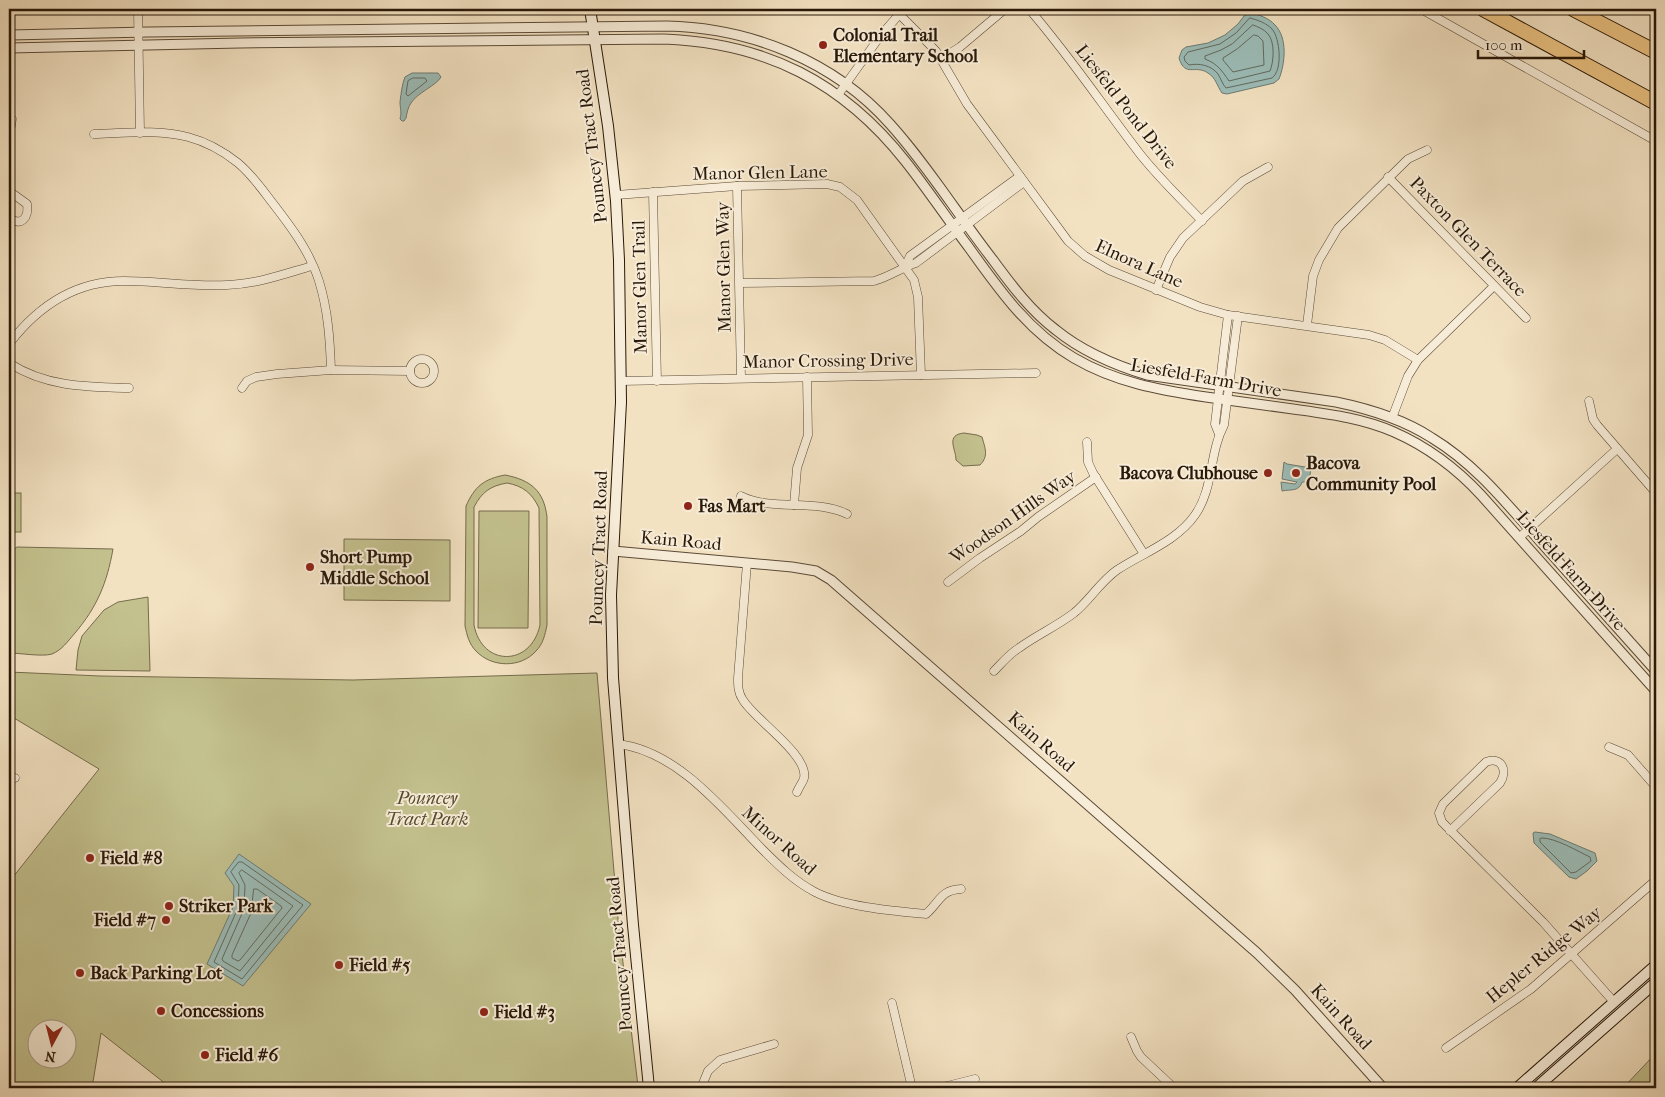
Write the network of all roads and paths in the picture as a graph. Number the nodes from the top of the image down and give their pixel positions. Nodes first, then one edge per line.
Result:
1 (138, 9) edge
2 (590, 9) edge
3 (1004, 9) edge
4 (1029, 9) edge
5 (1421, 9) edge
6 (1483, 9) edge
7 (1573, 9) edge
8 (901, 11) edge
9 (593, 27) junction
10 (138, 32) junction
11 (9, 35) edge
12 (596, 40) junction
13 (139, 45) junction
14 (9, 48) edge
15 (1656, 52) edge
16 (941, 59) junction
17 (846, 85) junction
18 (838, 95) junction
19 (1656, 103) edge
20 (12, 119) dead end
21 (140, 133) junction
22 (94, 134) dead end
23 (9, 138) edge
24 (1656, 141) edge
25 (1427, 150) dead end
26 (1268, 167) dead end
27 (1388, 178) junction
28 (1022, 179) junction
29 (738, 186) junction
30 (9, 191) edge
31 (653, 192) junction
32 (616, 195) junction
33 (9, 218) edge
34 (1202, 221) junction
35 (964, 222) junction
36 (955, 229) junction
37 (312, 266) junction
38 (905, 266) junction
39 (740, 283) junction
40 (1494, 286) junction
41 (1156, 290) junction
42 (1228, 315) junction
43 (1238, 316) junction
44 (1526, 318) dead end
45 (1307, 325) junction
46 (9, 344) edge
47 (1418, 360) junction
48 (9, 363) edge
49 (331, 370) junction
50 (410, 371) dead end
51 (1036, 373) dead end
52 (921, 374) junction
53 (807, 377) junction
54 (741, 378) junction
55 (621, 381) junction
56 (657, 381) junction
57 (1224, 386) junction
58 (129, 388) dead end
59 (242, 388) dead end
60 (1222, 399) junction
61 (1590, 401) dead end
62 (1392, 418) junction
63 (1087, 442) dead end
64 (1617, 448) junction
65 (1096, 477) junction
66 (1656, 493) edge
67 (741, 496) dead end
68 (794, 505) junction
69 (847, 514) dead end
70 (1529, 528) junction
71 (1520, 537) junction
72 (613, 551) junction
73 (1144, 554) junction
74 (748, 563) junction
75 (948, 582) dead end
76 (994, 671) dead end
77 (1656, 671) edge
78 (1656, 691) edge
79 (618, 744) junction
80 (1610, 747) dead end
81 (1656, 787) edge
82 (797, 792) dead end
83 (1450, 831) junction
84 (1656, 880) edge
85 (961, 889) dead end
86 (1571, 954) junction
87 (1656, 965) edge
88 (1656, 982) edge
89 (1614, 1002) junction
90 (892, 1003) dead end
91 (1132, 1037) dead end
92 (774, 1044) dead end
93 (1446, 1048) dead end
94 (975, 1079) dead end
95 (651, 1087) edge
96 (701, 1088) edge
97 (912, 1088) edge
98 (939, 1088) edge
99 (1174, 1088) edge
100 (1383, 1088) edge
101 (1517, 1088) edge
102 (1536, 1088) edge

1 - 10 street
2 - 9 main road, Pouncey Tract Road
3 - 16 street
4 - 34 street, Liesfeld Pond Drive
5 - 24 street
6 - 19 highway
7 - 15 highway
8 - 16 street, Elnora Lane
8 - 17 street
9 - 10 street, Liesfeld Farm Drive
9 - 12 main road, Pouncey Tract Road
9 - 17 street, Liesfeld Farm Drive
10 - 11 street, Liesfeld Farm Drive
10 - 13 street
12 - 13 street, Liesfeld Farm Drive
12 - 18 street, Liesfeld Farm Drive
12 - 32 main road, Pouncey Tract Road
13 - 14 street, Liesfeld Farm Drive
13 - 21 street
16 - 28 street, Elnora Lane
17 - 18 street
17 - 35 street, Liesfeld Farm Drive
18 - 36 street, Liesfeld Farm Drive
20 - 23 street
21 - 22 street
21 - 37 street
25 - 27 street
26 - 34 street
27 - 40 street, Paxton Glen Terrace
27 - 45 street
28 - 35 street
28 - 41 street, Elnora Lane
29 - 31 street, Manor Glen Lane
29 - 38 street, Manor Glen Lane
29 - 39 street, Manor Glen Way
30 - 33 street
31 - 32 street, Manor Glen Lane
31 - 56 street, Manor Glen Trail
32 - 55 main road, Pouncey Tract Road
34 - 41 street
35 - 36 street
35 - 57 street, Liesfeld Farm Drive
36 - 38 street
36 - 60 street, Liesfeld Farm Drive
37 - 46 street
37 - 49 street
38 - 39 street
38 - 52 street, Manor Glen Lane
39 - 54 street, Manor Glen Way
40 - 44 street, Paxton Glen Terrace
40 - 47 street
41 - 42 street, Elnora Lane
42 - 43 street, Elnora Lane
42 - 57 street
43 - 45 street, Elnora Lane
43 - 57 street
45 - 47 street, Elnora Lane
47 - 62 street
48 - 58 street
49 - 50 street
49 - 59 street
51 - 52 street, Manor Crossing Drive
52 - 53 street, Manor Crossing Drive
53 - 54 street, Manor Crossing Drive
53 - 68 street
54 - 56 street, Manor Crossing Drive
55 - 56 street, Manor Crossing Drive
55 - 72 main road, Pouncey Tract Road
57 - 60 street
57 - 62 street, Liesfeld Farm Drive
60 - 71 street, Liesfeld Farm Drive
60 - 73 street
61 - 64 street
62 - 70 street, Liesfeld Farm Drive
63 - 65 street
64 - 66 street
64 - 70 street
65 - 73 street
65 - 75 street, Woodson Hills Way
67 - 68 street
68 - 69 street
70 - 71 street
70 - 77 street, Liesfeld Farm Drive
71 - 78 street, Liesfeld Farm Drive
72 - 74 street, Kain Road
72 - 79 main road, Pouncey Tract Road
73 - 76 street
74 - 82 street
74 - 100 street, Kain Road
79 - 85 street, Minor Road
79 - 95 main road, Pouncey Tract Road
80 - 81 street
83 - 83 street
83 - 86 street
84 - 86 street, Hepler Ridge Way
86 - 89 street
86 - 93 street, Hepler Ridge Way
87 - 89 main road
88 - 102 main road
89 - 101 main road
90 - 97 street
91 - 99 street
92 - 96 street
94 - 98 street

